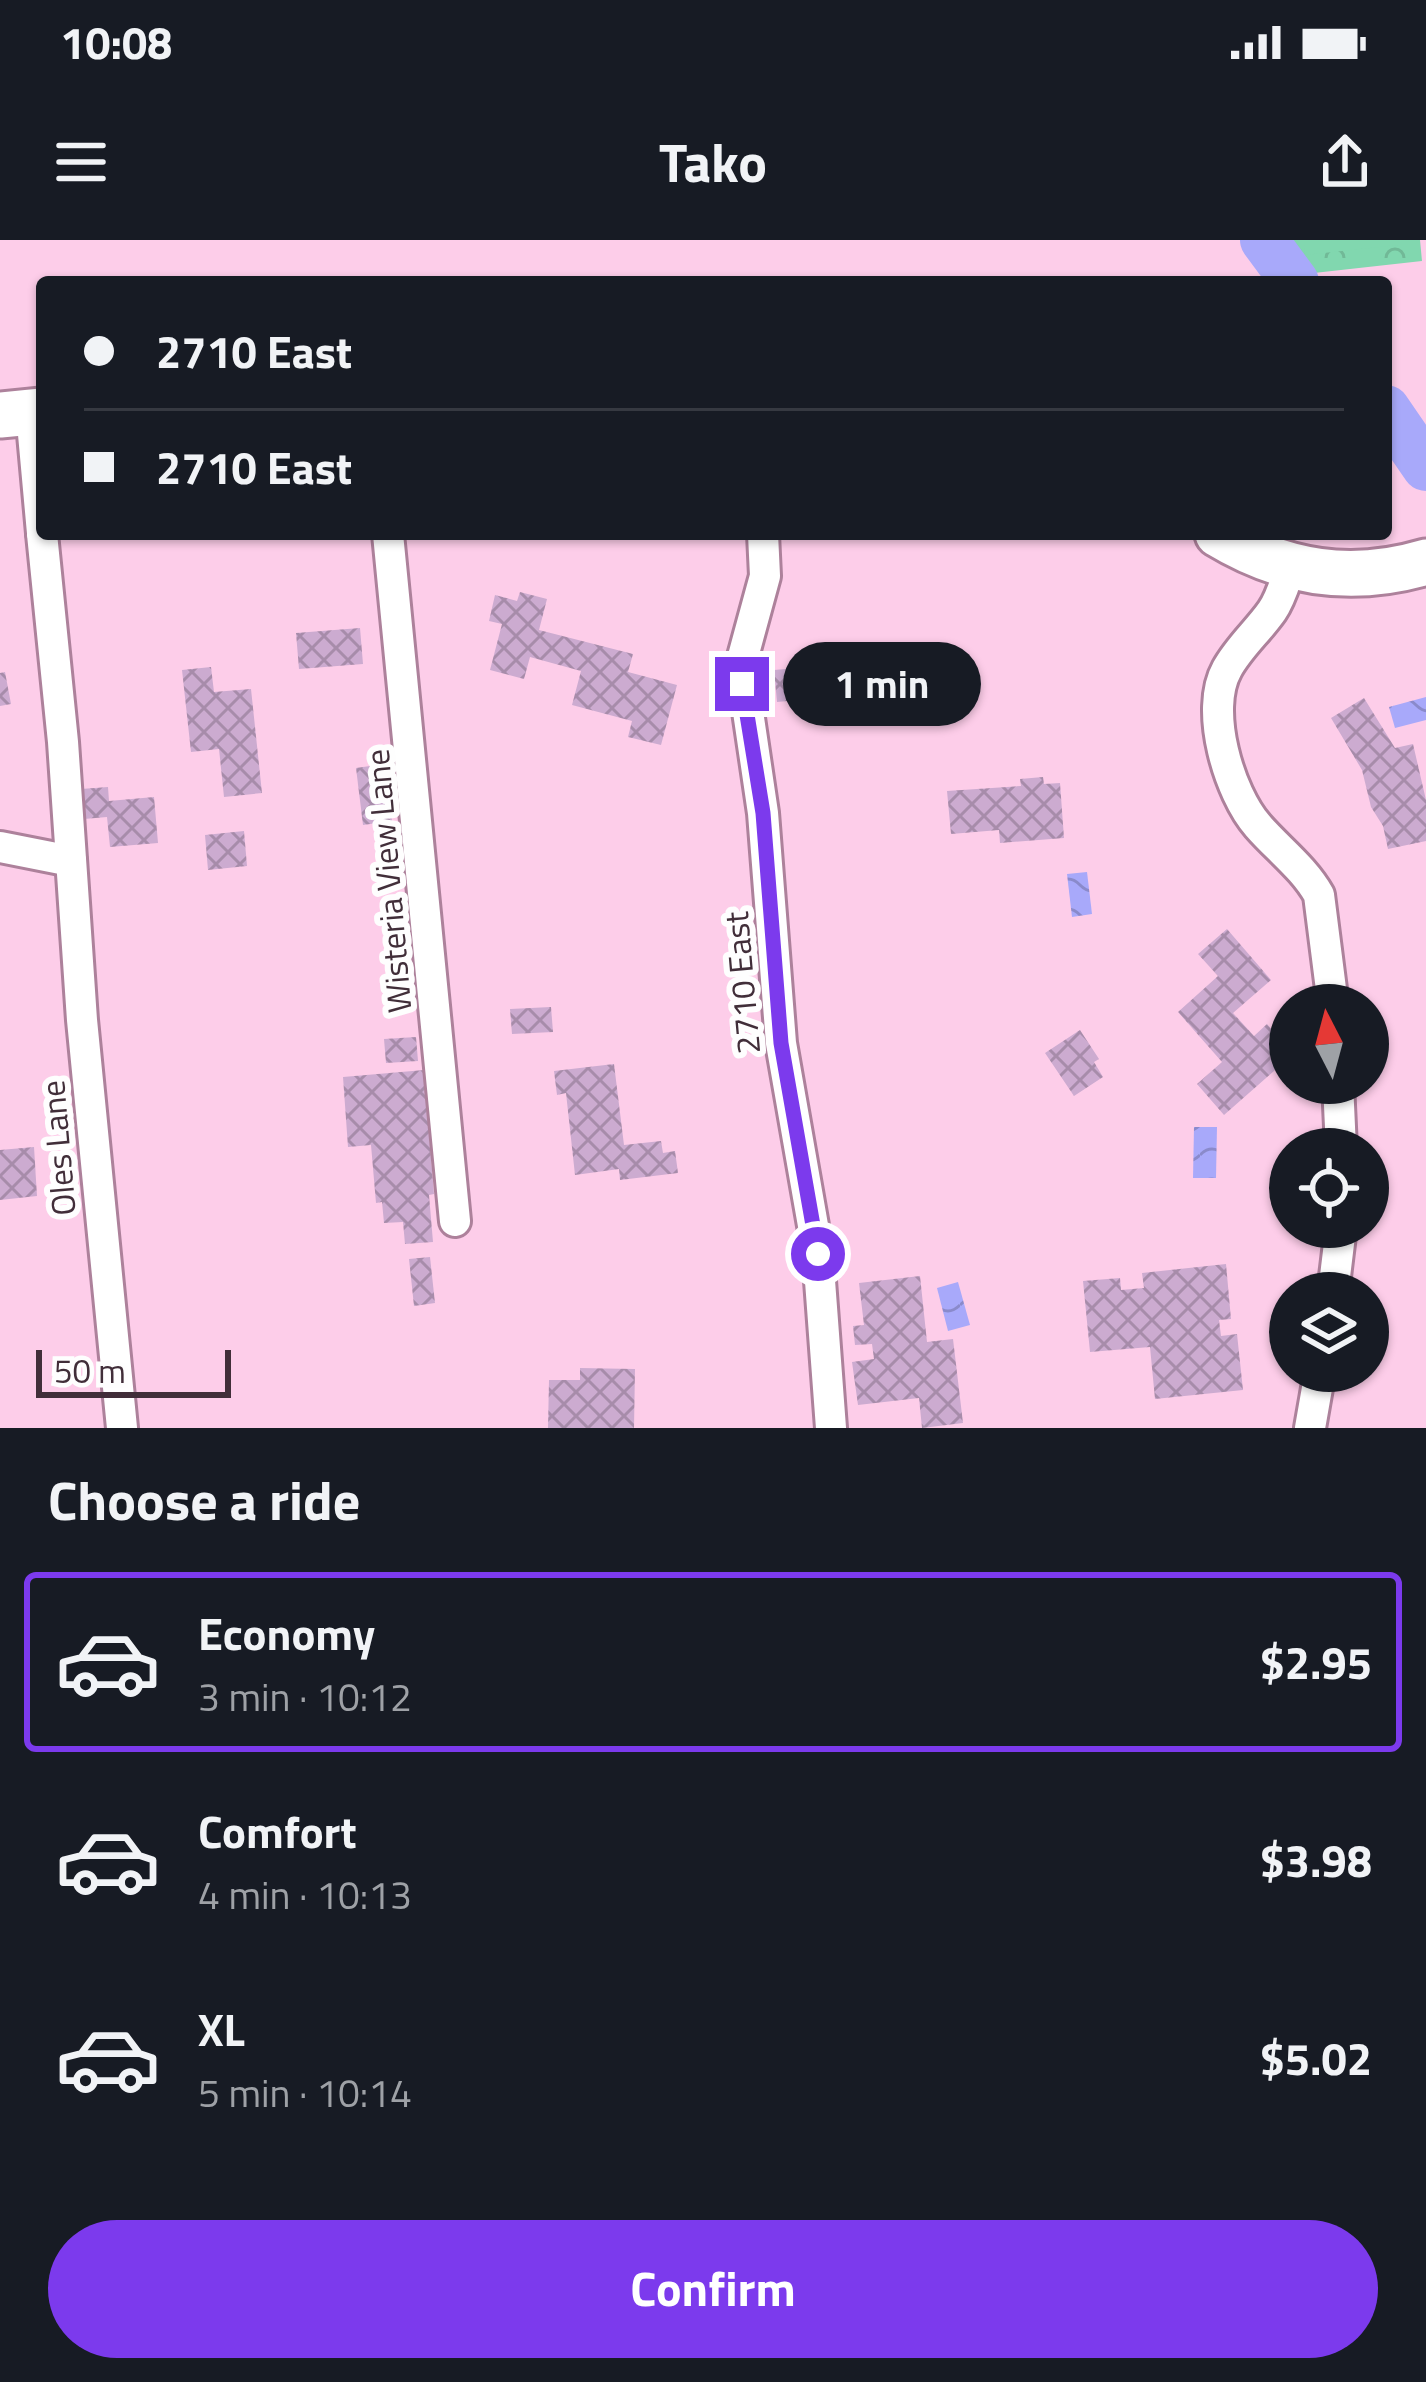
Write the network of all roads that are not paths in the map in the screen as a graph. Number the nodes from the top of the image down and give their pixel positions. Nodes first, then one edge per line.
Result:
1 (24, 413) edge
2 (36, 493) edge
3 (43, 540) edge
4 (389, 540) edge
5 (763, 540) edge
6 (1229, 540) edge
7 (1426, 562) edge
8 (1290, 568) junction
9 (0, 847) edge
10 (71, 861) junction
11 (1330, 984) edge
12 (455, 1221) dead end
13 (1316, 1392) edge
14 (122, 1428) edge
15 (831, 1428) edge
16 (1310, 1428) edge

1 - 2 street, Oles Lane
3 - 10 street, Oles Lane
4 - 12 street, Wisteria View Lane
5 - 15 street, 2710 East
6 - 8 main road
7 - 8 main road
8 - 11 street
9 - 10 street
10 - 14 street, Oles Lane
13 - 16 street

